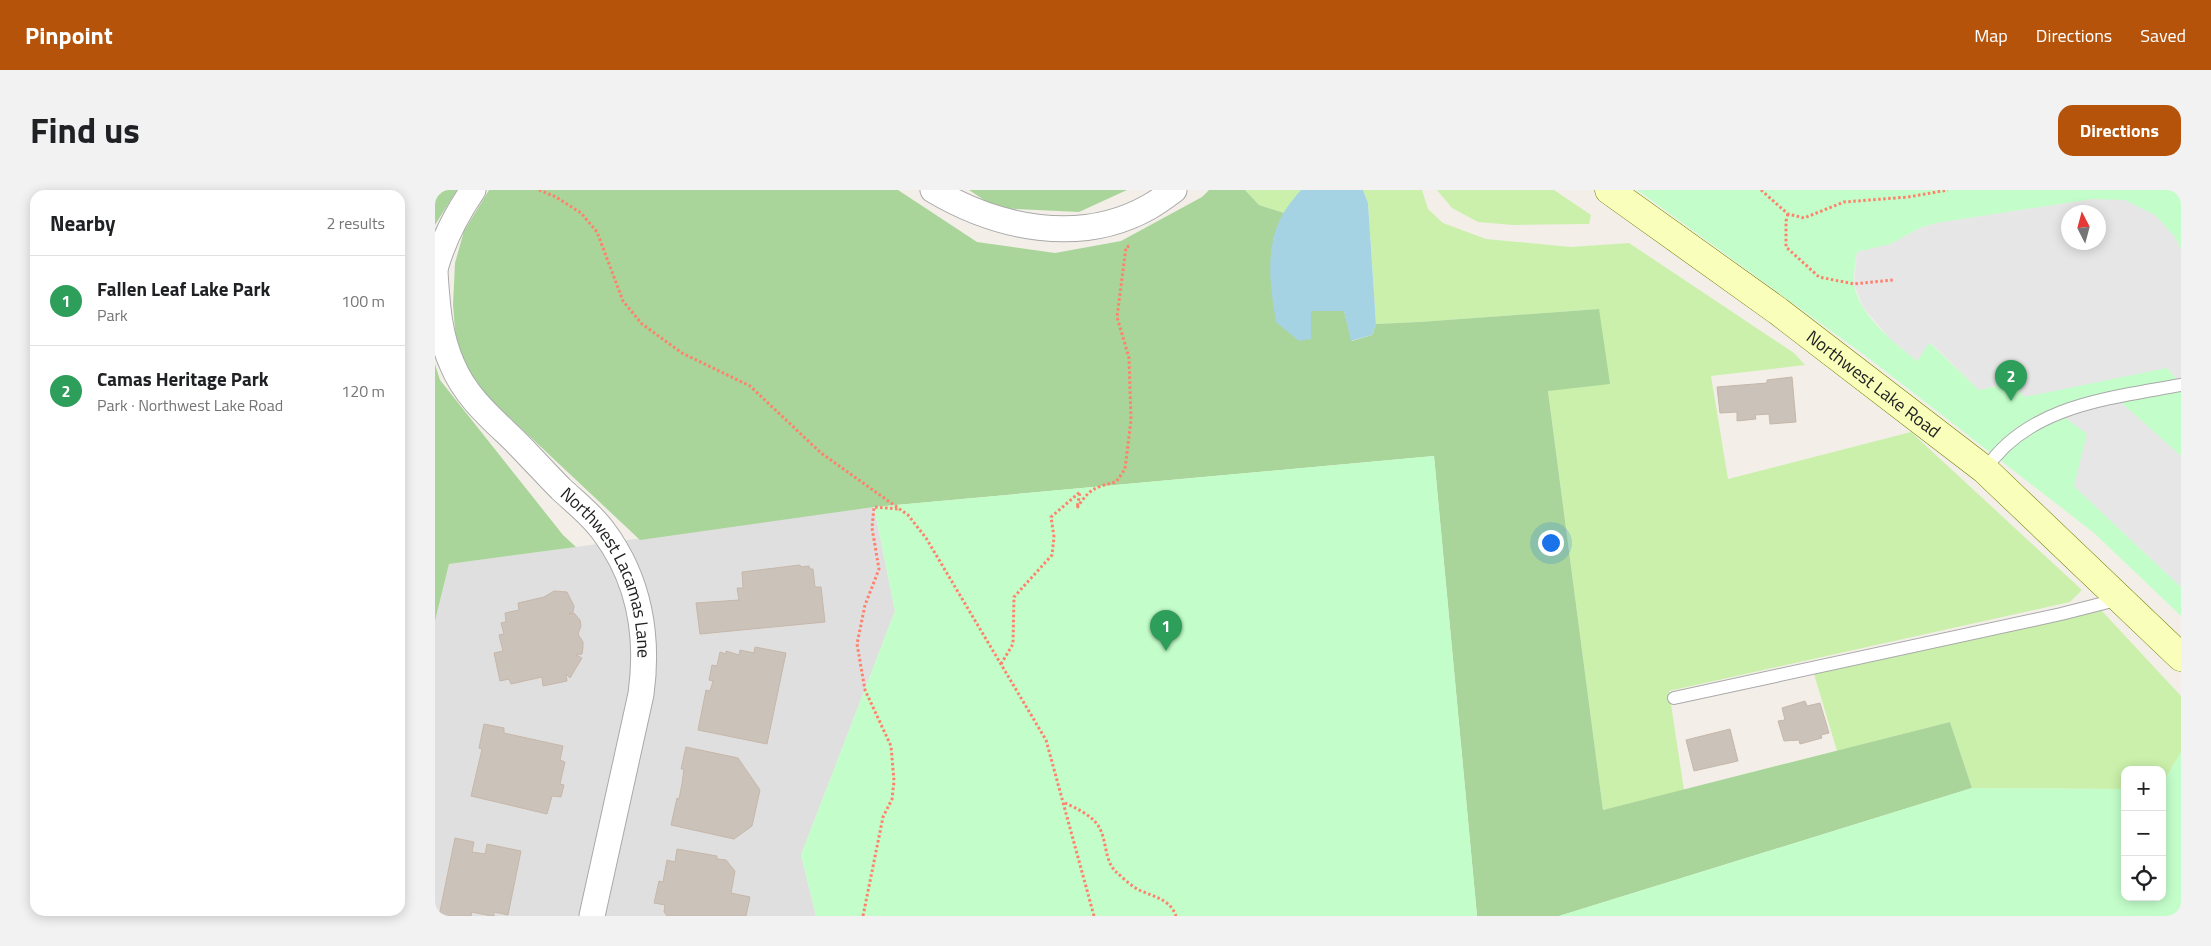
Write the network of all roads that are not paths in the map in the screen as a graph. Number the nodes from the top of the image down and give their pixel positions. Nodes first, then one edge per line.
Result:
1 (473, 190) edge
2 (933, 190) edge
3 (1174, 190) edge
4 (1609, 190) edge
5 (435, 270) edge
6 (2181, 385) edge
7 (1985, 470) junction
8 (2120, 599) junction
9 (2181, 657) edge
10 (1674, 698) dead end
11 (592, 916) edge

1 - 5 street, Northwest Lacamas Lane
2 - 3 street
4 - 7 main road, Northwest Lake Road
5 - 11 street, Northwest Lacamas Lane
6 - 7 lane
7 - 8 main road, Northwest Lake Road
8 - 9 main road, Northwest Lake Road
8 - 10 lane

